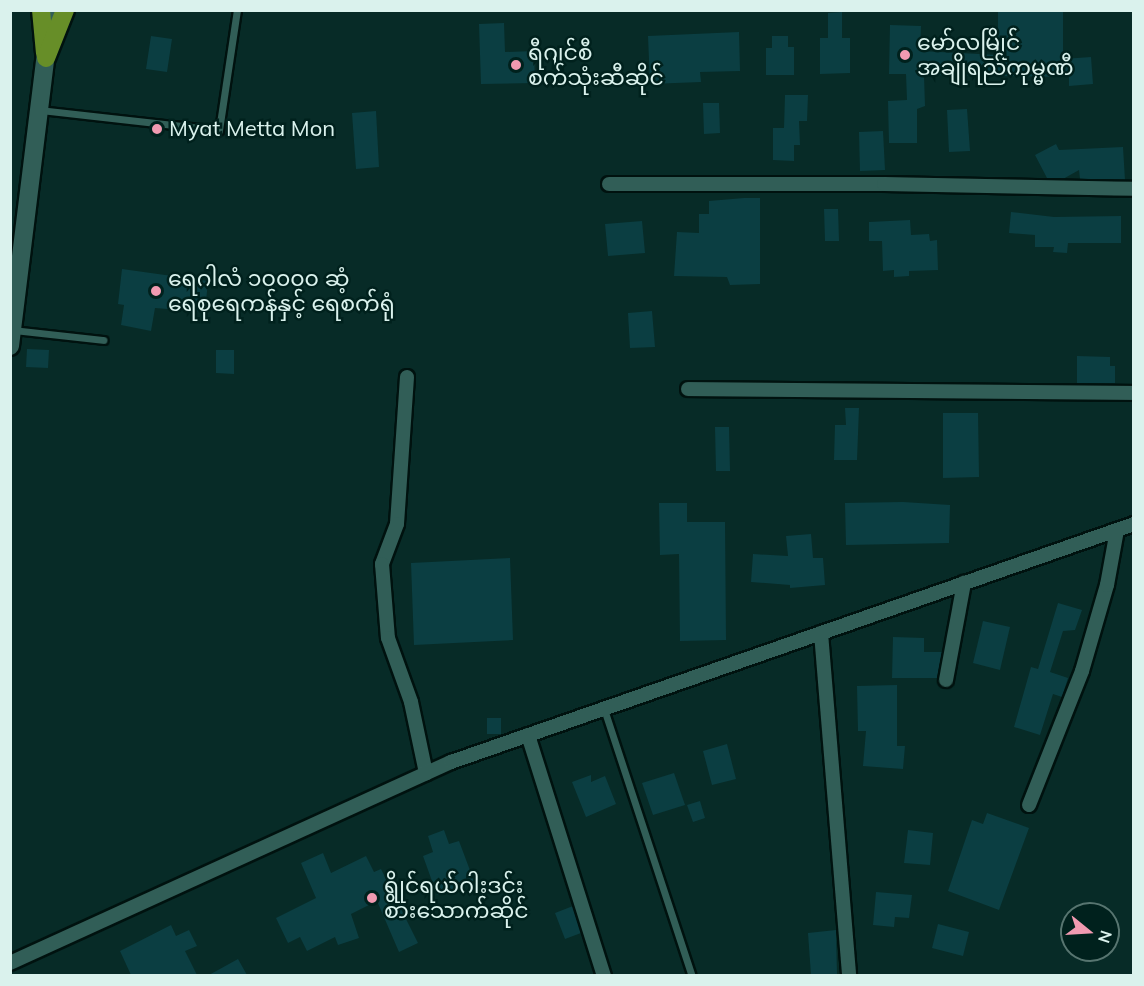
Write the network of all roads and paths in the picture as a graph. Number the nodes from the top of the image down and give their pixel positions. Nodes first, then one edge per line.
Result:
1 (41, 10) edge
2 (51, 10) edge
3 (64, 10) edge
4 (237, 10) edge
5 (46, 58) junction
6 (40, 110) junction
7 (609, 184) dead end
8 (1134, 189) edge
9 (11, 338) edge
10 (103, 340) dead end
11 (407, 377) dead end
12 (688, 389) dead end
13 (1134, 393) edge
14 (1134, 525) edge
15 (1117, 530) junction
16 (964, 583) junction
17 (821, 633) junction
18 (946, 680) dead end
19 (604, 709) junction
20 (528, 735) junction
21 (426, 773) junction
22 (1029, 805) dead end
23 (10, 963) edge
24 (604, 975) edge
25 (692, 975) edge
26 (849, 975) edge

1 - 5 main road
2 - 5 main road
3 - 5 main road
4 - 6 lane
5 - 6 main road
6 - 9 main road
7 - 8 street
9 - 10 lane
11 - 21 street
12 - 13 street
14 - 15 street
15 - 16 street
15 - 22 street
16 - 17 street
16 - 18 street
17 - 19 street
17 - 26 street
19 - 20 street
19 - 25 lane
20 - 21 street
20 - 24 street
21 - 23 street

